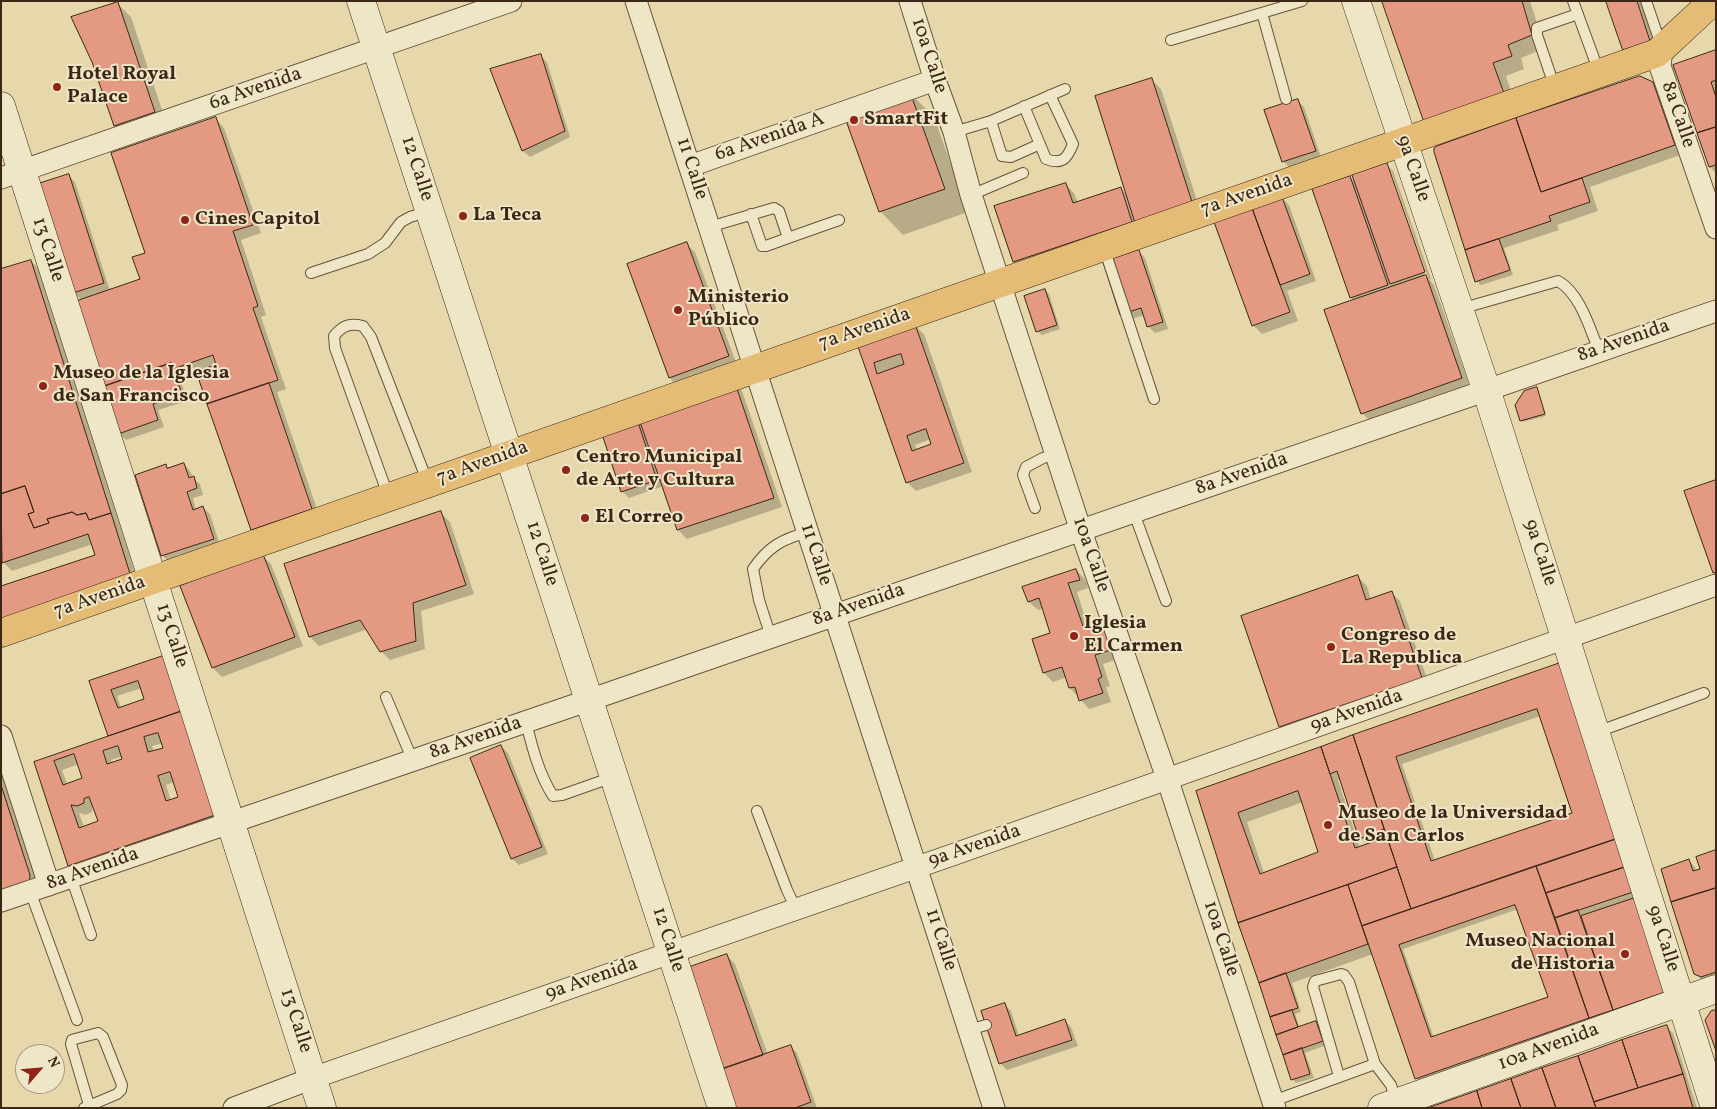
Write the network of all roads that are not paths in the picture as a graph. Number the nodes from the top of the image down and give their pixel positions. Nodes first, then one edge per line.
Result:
1 (361, 1) edge
2 (511, 1) edge
3 (636, 1) edge
4 (910, 1) edge
5 (1302, 1) edge
6 (1356, 1) edge
7 (1573, 1) edge
8 (1646, 1) edge
9 (1713, 1) edge
10 (1262, 13) junction
11 (1578, 14) junction
12 (1171, 40) dead end
13 (376, 48) junction
14 (1662, 49) junction
15 (1599, 73) junction
16 (935, 80) junction
17 (1065, 88) dead end
18 (1555, 88) junction
19 (1050, 95) junction
20 (1286, 99) dead end
21 (1, 106) edge
22 (1024, 106) junction
23 (991, 121) junction
24 (954, 132) junction
25 (1403, 142) junction
26 (1040, 144) junction
27 (690, 166) junction
28 (1023, 173) dead end
29 (12, 174) edge
30 (971, 195) junction
31 (430, 211) junction
32 (751, 214) junction
33 (839, 220) dead end
34 (710, 227) junction
35 (1716, 228) edge
36 (788, 238) junction
37 (1104, 246) junction
38 (311, 273) dead end
39 (1000, 283) junction
40 (1460, 309) junction
41 (1716, 311) edge
42 (1599, 351) junction
43 (755, 369) junction
44 (1486, 389) junction
45 (1154, 399) dead end
46 (1056, 454) junction
47 (509, 455) junction
48 (428, 484) junction
49 (389, 496) junction
50 (1035, 508) dead end
51 (1134, 513) junction
52 (1081, 531) junction
53 (808, 532) junction
54 (153, 579) junction
55 (1716, 585) edge
56 (1166, 602) dead end
57 (834, 615) junction
58 (1, 633) edge
59 (771, 637) junction
60 (1567, 639) junction
61 (1704, 693) dead end
62 (386, 697) dead end
63 (589, 700) junction
64 (526, 722) junction
65 (1596, 732) junction
66 (1, 736) edge
67 (413, 761) junction
68 (614, 777) junction
69 (1167, 778) junction
70 (757, 811) dead end
71 (231, 822) junction
72 (916, 868) junction
73 (71, 877) junction
74 (40, 888) junction
75 (1, 901) edge
76 (796, 909) junction
77 (91, 935) dead end
78 (671, 952) junction
79 (1716, 989) edge
80 (1682, 1001) junction
81 (77, 1020) dead end
82 (1375, 1064) junction
83 (1339, 1076) junction
84 (313, 1078) junction
85 (1715, 1102) edge
86 (1274, 1104) edge
87 (1389, 1105) edge
88 (86, 1106) edge
89 (234, 1108) edge
90 (322, 1108) edge
91 (722, 1108) edge
92 (994, 1108) edge

1 - 13 street, 12 Calle
2 - 13 street, 6a Avenida
3 - 27 street, 11 Calle
4 - 16 street, 10a Calle
5 - 10 lane
6 - 25 street, 9a Calle
7 - 11 lane
8 - 14 lane, 8a Calle
9 - 14 main road, 7a Avenida
10 - 12 lane
10 - 20 lane
11 - 15 lane
11 - 18 lane
13 - 29 street, 6a Avenida
13 - 31 street, 12 Calle
14 - 15 main road, 7a Avenida
14 - 35 street, 8a Calle
15 - 18 main road, 7a Avenida
16 - 24 street, 10a Calle
16 - 27 street, 6a Avenida A
17 - 19 lane
18 - 25 main road, 7a Avenida
19 - 22 lane
19 - 26 lane
21 - 29 street, 13 Calle
22 - 23 lane
22 - 26 lane
23 - 24 lane
23 - 26 lane
24 - 30 street, 10a Calle
25 - 37 main road, 7a Avenida
25 - 40 street, 9a Calle
27 - 34 street, 11 Calle
28 - 30 lane
29 - 54 street, 13 Calle
30 - 39 street, 10a Calle
31 - 38 lane
31 - 47 street, 12 Calle
32 - 34 lane
32 - 36 lane
32 - 36 lane
33 - 36 lane
34 - 43 street, 11 Calle
37 - 39 main road, 7a Avenida
37 - 45 lane
39 - 43 main road, 7a Avenida
39 - 46 street, 10a Calle
40 - 42 lane
40 - 44 street, 9a Calle
41 - 42 street, 8a Avenida
42 - 44 street, 8a Avenida
43 - 47 main road, 7a Avenida
43 - 53 street, 11 Calle
44 - 51 street, 8a Avenida
44 - 60 street, 9a Calle
46 - 50 lane
46 - 52 street, 10a Calle
47 - 48 main road, 7a Avenida
47 - 63 street, 12 Calle
48 - 49 main road, 7a Avenida
48 - 49 lane
49 - 54 main road, 7a Avenida
51 - 52 street, 8a Avenida
51 - 56 lane
52 - 57 street, 8a Avenida
52 - 69 street, 10a Calle
53 - 57 street, 11 Calle
53 - 59 lane
54 - 58 main road, 7a Avenida
54 - 71 street, 13 Calle
55 - 60 street, 9a Avenida
57 - 59 street, 8a Avenida
57 - 72 street, 11 Calle
59 - 63 street, 8a Avenida
60 - 65 street, 9a Calle
60 - 69 street, 9a Avenida
61 - 65 lane
62 - 67 lane
63 - 64 street, 8a Avenida
63 - 68 street, 12 Calle
64 - 67 street, 8a Avenida
64 - 68 lane
65 - 80 street, 9a Calle
66 - 74 street
67 - 71 street, 8a Avenida
68 - 78 street, 12 Calle
69 - 72 street, 9a Avenida
69 - 86 street, 10a Calle
70 - 76 lane
71 - 73 street, 8a Avenida
71 - 84 street, 13 Calle
72 - 76 street, 9a Avenida
72 - 92 street, 11 Calle
73 - 74 street, 8a Avenida
73 - 77 lane
74 - 75 street, 8a Avenida
74 - 81 lane
76 - 78 street, 9a Avenida
78 - 84 street, 9a Avenida
78 - 91 street, 12 Calle
79 - 80 street, 10a Avenida
80 - 85 street, 9a Calle
80 - 87 street, 10a Avenida
82 - 83 lane
82 - 83 lane
82 - 87 lane
83 - 86 lane
84 - 89 street, 9a Avenida
84 - 90 street, 13 Calle
88 - 88 lane

